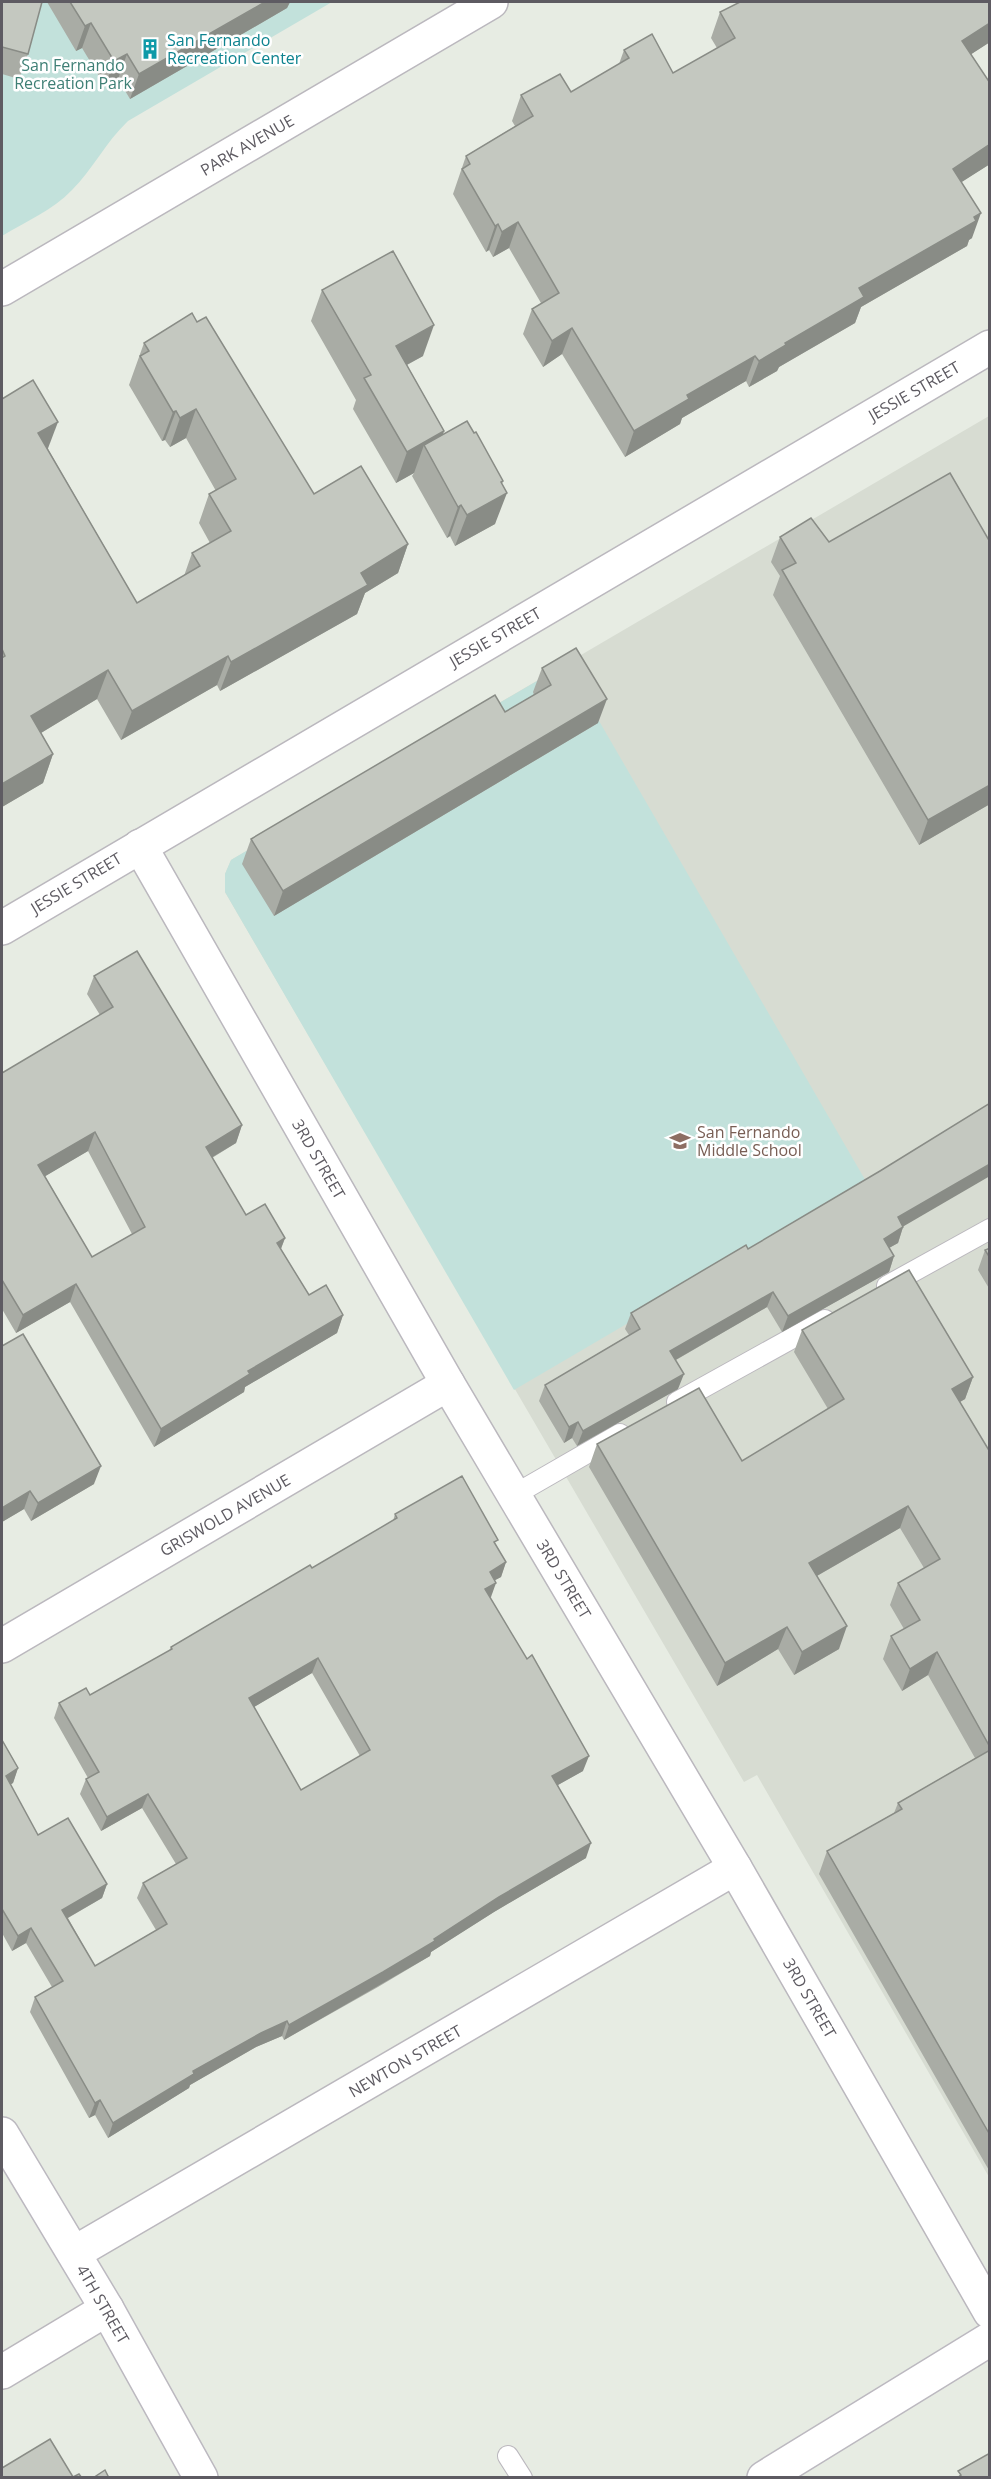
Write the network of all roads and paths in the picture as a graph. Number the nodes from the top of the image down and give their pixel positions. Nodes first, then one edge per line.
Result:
1 (491, 2) edge
2 (2, 289) edge
3 (990, 347) edge
4 (140, 846) junction
5 (2, 928) edge
6 (990, 1229) edge
7 (866, 1297) edge
8 (846, 1308) edge
9 (448, 1384) junction
10 (661, 1411) edge
11 (641, 1423) edge
12 (514, 1495) junction
13 (2, 1646) edge
14 (735, 1868) junction
15 (2, 2134) edge
16 (74, 2253) junction
17 (107, 2309) junction
18 (990, 2312) edge
19 (990, 2339) edge
20 (2, 2372) edge
21 (508, 2456) dead end
22 (201, 2478) edge
23 (522, 2478) edge
24 (764, 2478) edge

1 - 2 street, PARK AVENUE
3 - 4 street, JESSIE STREET
4 - 5 street, JESSIE STREET
4 - 9 street, 3RD STREET
6 - 7 lane
8 - 10 lane
9 - 12 street, 3RD STREET
9 - 13 street, GRISWOLD AVENUE
11 - 12 lane
12 - 14 street, 3RD STREET
14 - 16 street, NEWTON STREET
14 - 18 street, 3RD STREET
15 - 16 street, 4TH STREET
16 - 17 street, 4TH STREET
17 - 20 street
17 - 22 street, 4TH STREET
19 - 24 street
21 - 23 lane

